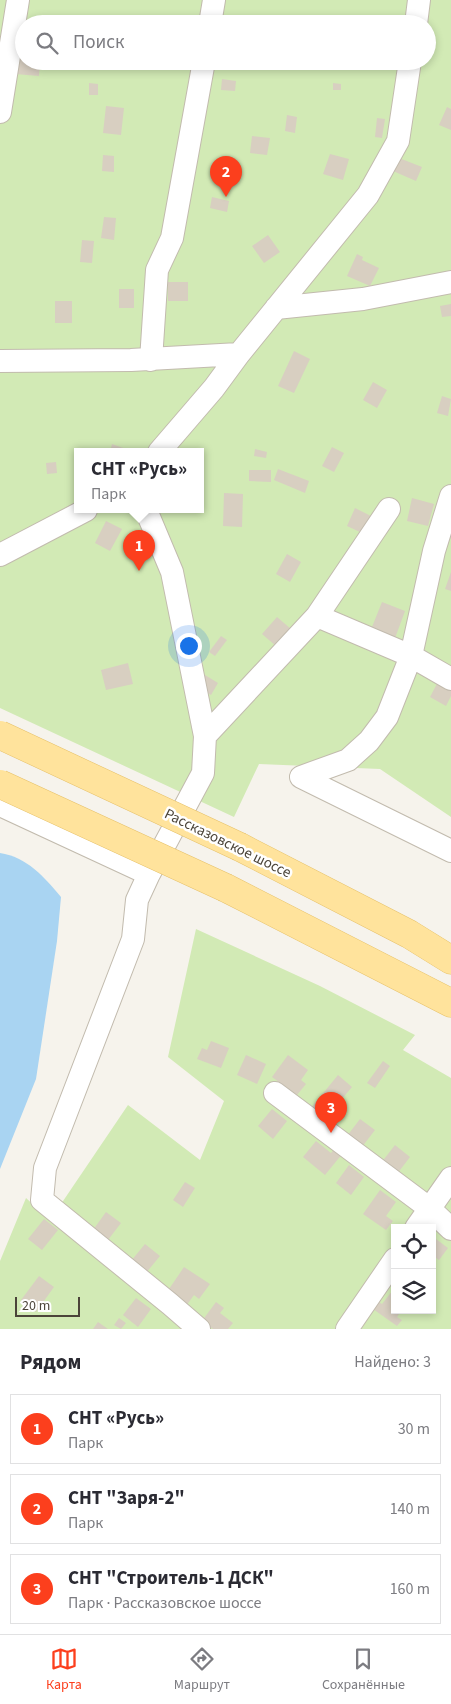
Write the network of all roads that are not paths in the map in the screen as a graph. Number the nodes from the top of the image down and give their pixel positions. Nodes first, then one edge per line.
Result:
1 (18, 0) edge
2 (214, 0) edge
3 (419, 0) edge
4 (16, 15) edge
5 (212, 15) edge
6 (417, 15) edge
7 (15, 19) edge
8 (202, 70) edge
9 (409, 70) edge
10 (0, 112) edge
11 (451, 282) edge
12 (276, 308) junction
13 (239, 354) junction
14 (151, 360) junction
15 (0, 362) edge
16 (162, 448) edge
17 (451, 496) edge
18 (389, 509) dead end
19 (81, 513) edge
20 (147, 513) edge
21 (0, 555) edge
22 (317, 616) junction
23 (412, 656) junction
24 (451, 679) edge
25 (0, 735) edge
26 (205, 736) junction
27 (0, 784) edge
28 (0, 805) edge
29 (451, 851) edge
30 (149, 874) junction
31 (451, 960) edge
32 (451, 1003) edge
33 (275, 1094) dead end
34 (451, 1178) edge
35 (429, 1208) junction
36 (419, 1224) edge
37 (451, 1229) edge
38 (391, 1265) edge
39 (199, 1329) edge
40 (347, 1329) edge

1 - 4 street
2 - 5 street
3 - 6 street
7 - 10 street
8 - 14 street
9 - 12 street
11 - 12 street
12 - 13 street
13 - 14 street
13 - 16 street
14 - 15 street
17 - 23 street
18 - 22 street
19 - 21 street
20 - 26 street
22 - 23 street
22 - 26 street
23 - 24 street
23 - 29 street
25 - 31 main road, Рассказовское шоссе, bridge
26 - 30 street
27 - 32 main road, bridge
28 - 30 street
30 - 39 street
33 - 35 street
34 - 35 street
35 - 36 street
35 - 37 street
38 - 40 street

